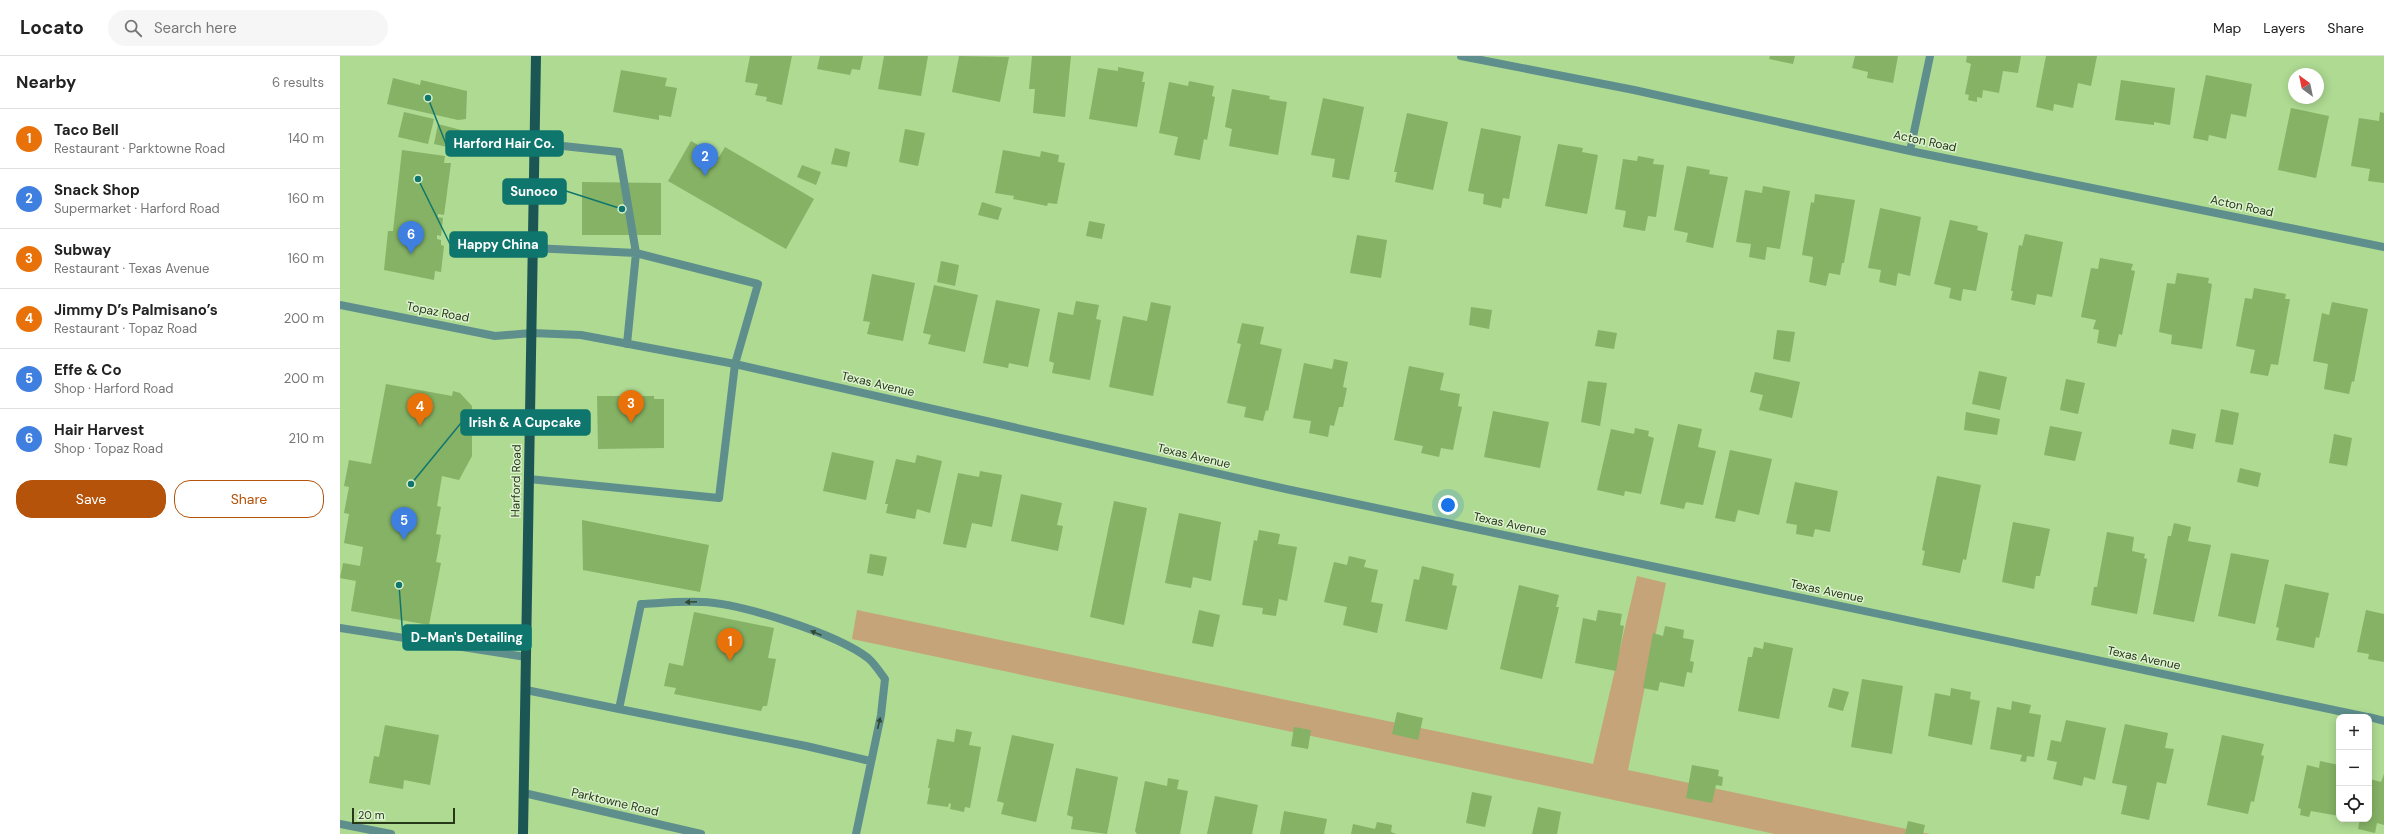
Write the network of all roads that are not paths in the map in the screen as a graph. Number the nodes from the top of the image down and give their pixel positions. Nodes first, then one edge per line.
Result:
1 (536, 56) edge
2 (1461, 56) edge
3 (1930, 56) edge
4 (535, 144) junction
5 (1910, 151) junction
6 (2384, 247) edge
7 (533, 248) junction
8 (636, 254) junction
9 (340, 305) edge
10 (532, 333) junction
11 (627, 344) junction
12 (735, 364) junction
13 (529, 479) junction
14 (340, 628) edge
15 (526, 657) junction
16 (526, 690) junction
17 (619, 709) junction
18 (2354, 714) edge
19 (2372, 718) edge
20 (2384, 721) edge
21 (870, 761) junction
22 (524, 793) junction
23 (340, 824) edge
24 (391, 834) edge
25 (523, 834) edge
26 (701, 834) edge
27 (856, 834) edge

1 - 4 main road, Harford Road
2 - 5 street, Acton Road
3 - 5 street
4 - 7 main road, Harford Road
4 - 8 street
5 - 6 street, Acton Road
7 - 8 street
7 - 10 main road, Harford Road
8 - 11 street
8 - 12 street
9 - 10 street, Topaz Road
10 - 11 street, Texas Avenue
10 - 13 main road, Harford Road
11 - 12 street, Texas Avenue
12 - 13 street
12 - 18 street, Texas Avenue
13 - 15 main road, Harford Road
14 - 15 street
15 - 16 main road, Harford Road
16 - 17 street
16 - 22 main road, Harford Road
17 - 21 street
21 -> 17 street
19 - 20 street, Texas Avenue
21 - 27 street
22 - 25 main road, Harford Road
22 - 26 street, Parktowne Road
23 - 24 street

